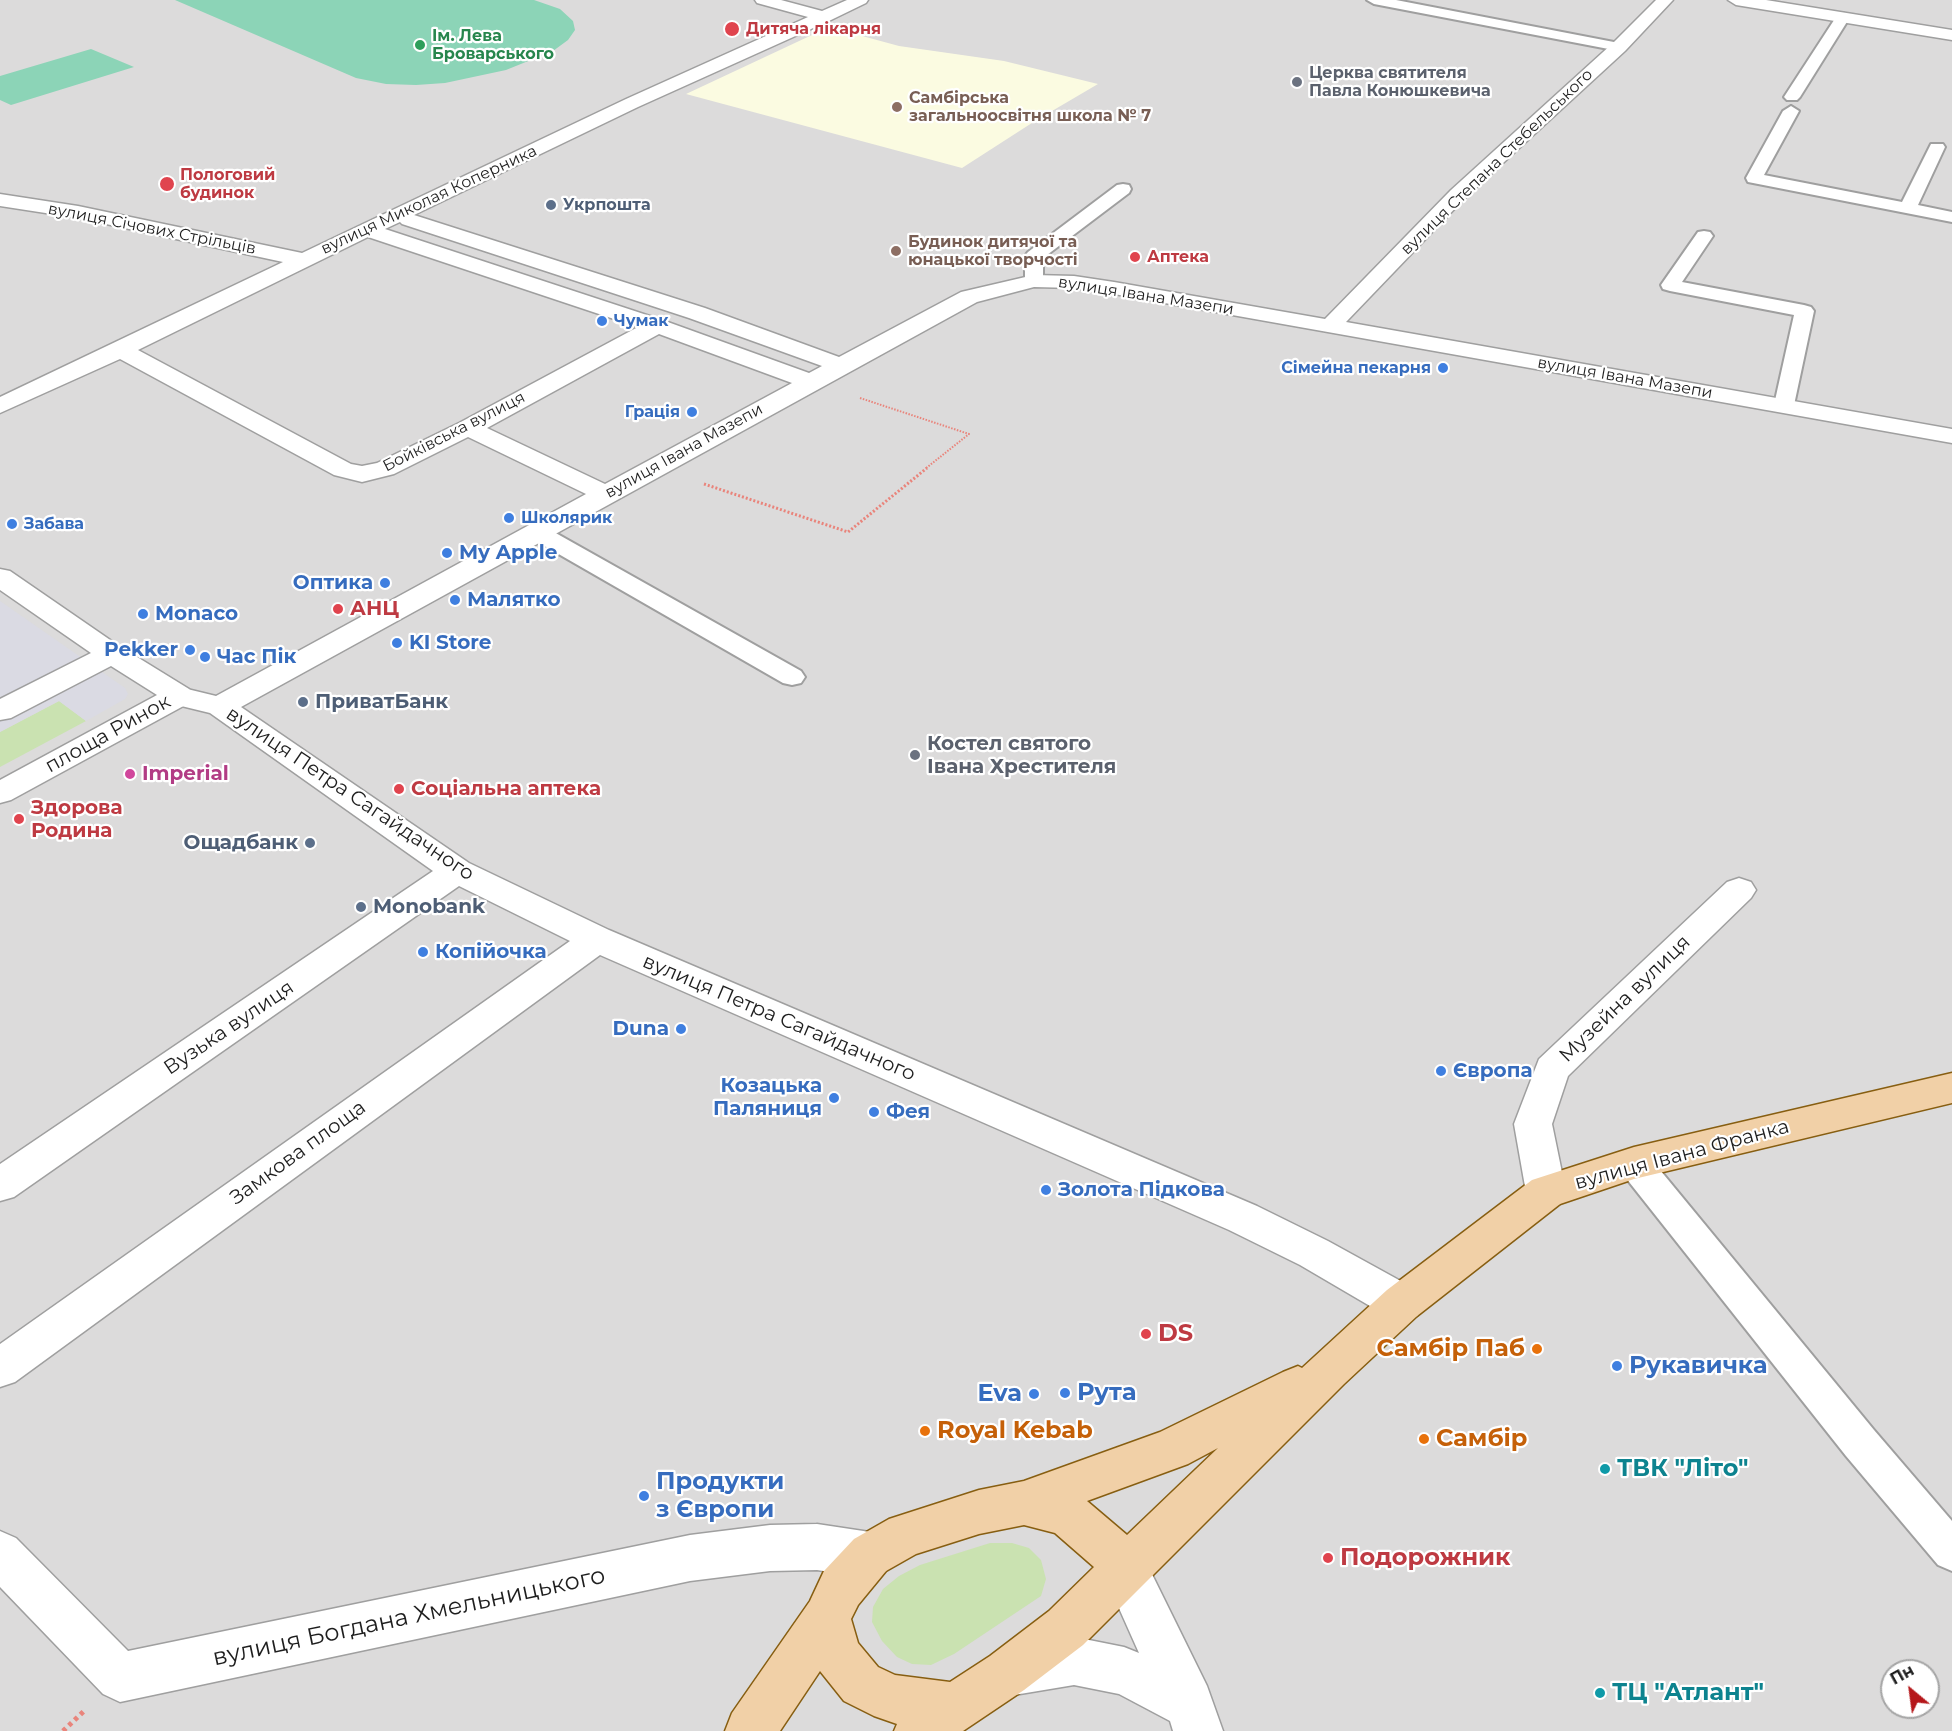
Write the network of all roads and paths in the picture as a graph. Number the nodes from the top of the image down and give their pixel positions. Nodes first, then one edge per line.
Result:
1 (763, 0) edge
2 (860, 0) edge
3 (1374, 0) edge
4 (1665, 0) edge
5 (1736, 0) edge
6 (825, 17) junction
7 (1843, 17) junction
8 (1952, 35) edge
9 (1619, 47) junction
10 (1937, 147) dead end
11 (1123, 189) dead end
12 (0, 200) edge
13 (1908, 208) junction
14 (396, 215) junction
15 (1952, 217) edge
16 (367, 230) junction
17 (1704, 236) dead end
18 (304, 260) junction
19 (1034, 281) junction
20 (657, 326) junction
21 (1330, 326) junction
22 (120, 350) junction
23 (841, 365) junction
24 (812, 382) junction
25 (1784, 405) junction
26 (0, 406) edge
27 (468, 428) junction
28 (1952, 436) edge
29 (655, 467) junction
30 (606, 494) junction
31 (537, 532) junction
32 (0, 577) edge
33 (112, 654) junction
34 (792, 677) dead end
35 (179, 696) junction
36 (220, 706) junction
37 (0, 711) edge
38 (0, 793) edge
39 (457, 871) junction
40 (1739, 890) dead end
41 (597, 939) junction
42 (1952, 1089) edge
43 (1634, 1163) junction
44 (0, 1185) edge
45 (1546, 1192) junction
46 (1402, 1303) junction
47 (0, 1368) edge
48 (1329, 1370) junction
49 (1024, 1503) junction
50 (1952, 1551) edge
51 (0, 1554) edge
52 (870, 1555) junction
53 (1125, 1570) junction
54 (827, 1618) junction
55 (1007, 1673) junction
56 (1193, 1718) edge
57 (935, 1719) edge
58 (750, 1731) edge

1 - 6 street
2 - 6 street, вулиця Миколая Коперника
3 - 9 lane
4 - 9 street, вулиця Степана Стебельського
5 - 7 street
6 - 14 street, вулиця Миколая Коперника
7 - 8 street
7 - 13 lane
9 - 21 street, вулиця Степана Стебельського
10 - 13 lane
11 - 19 lane
12 - 18 street, вулиця Січових Стрільців
13 - 15 lane
14 - 16 street, вулиця Миколая Коперника
14 - 23 street
16 - 18 street, вулиця Миколая Коперника
16 - 20 street
17 - 25 lane
18 - 22 street, вулиця Миколая Коперника
19 - 21 street, вулиця Івана Мазепи
19 - 23 street, вулиця Івана Мазепи
20 - 24 street
20 - 27 street, Бойківська вулиця
21 - 25 street, вулиця Івана Мазепи
22 - 26 street, вулиця Миколая Коперника
22 - 27 street, Бойківська вулиця
23 - 24 street, вулиця Івана Мазепи
24 - 29 street, вулиця Івана Мазепи
24 - 29 path
25 - 28 street, вулиця Івана Мазепи
27 - 30 street
29 - 30 street, вулиця Івана Мазепи
30 - 31 street, вулиця Івана Мазепи
31 - 34 lane
31 - 36 street, вулиця Івана Мазепи
32 - 33 street, площа Ринок
33 - 35 street, площа Ринок
33 - 37 street
35 - 36 street, вулиця Петра Сагайдачного
35 - 38 street, площа Ринок
36 - 39 street, вулиця Петра Сагайдачного
39 - 41 street, вулиця Петра Сагайдачного
39 - 44 street, Вузька вулиця
40 - 45 street, Музейна вулиця
41 - 46 street, вулиця Петра Сагайдачного
41 - 47 street, Замкова площа
42 - 43 main road, вулиця Івана Франка
43 - 45 main road, вулиця Івана Франка
43 - 50 lane
45 - 46 main road, вулиця Івана Франка
46 - 48 main road, вулиця Івана Франка
48 - 49 main road, вулиця Івана Франка
48 - 53 main road, вулиця Івана Франка
49 - 52 main road, вулиця Івана Франка
49 - 53 main road
51 - 52 street, вулиця Богдана Хмельницького
52 - 54 main road, вулиця Івана Франка
53 - 55 main road, вулиця Івана Франка
53 - 56 street
54 - 57 main road
54 - 58 main road, вулиця Івана Франка
55 - 56 street
55 - 57 main road, вулиця Івана Франка

